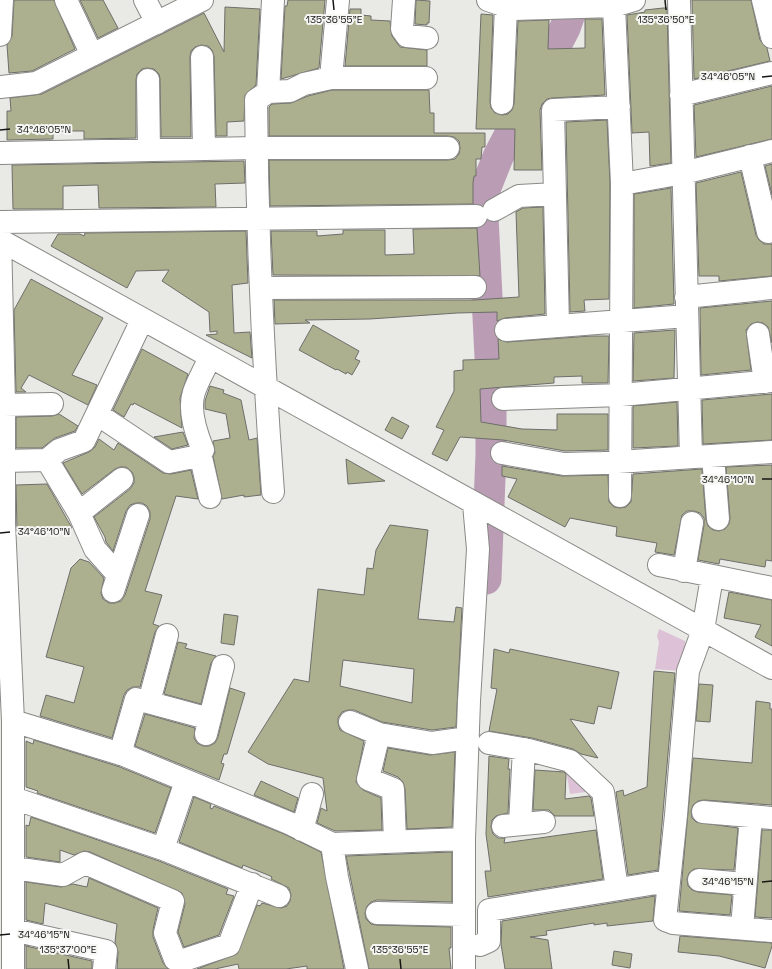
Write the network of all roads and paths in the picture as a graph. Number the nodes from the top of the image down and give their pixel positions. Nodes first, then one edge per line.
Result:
1 (2, 0) edge
2 (66, 0) edge
3 (145, 0) edge
4 (202, 0) edge
5 (273, 0) edge
6 (338, 0) edge
7 (404, 0) edge
8 (679, 0) edge
9 (763, 0) edge
10 (497, 3) edge
11 (559, 3) edge
12 (624, 3) edge
13 (157, 22) junction
14 (0, 35) edge
15 (772, 37) edge
16 (427, 38) dead end
17 (92, 55) junction
18 (202, 57) dead end
19 (772, 73) edge
20 (331, 78) junction
21 (426, 78) dead end
22 (148, 80) dead end
23 (0, 87) edge
24 (268, 92) junction
25 (681, 95) junction
26 (502, 103) dead end
27 (619, 107) junction
28 (256, 148) junction
29 (448, 148) dead end
30 (204, 149) junction
31 (149, 150) junction
32 (772, 151) edge
33 (0, 153) edge
34 (750, 156) junction
35 (683, 173) junction
36 (622, 184) junction
37 (555, 194) junction
38 (257, 218) junction
39 (0, 222) edge
40 (768, 232) dead end
41 (0, 236) edge
42 (0, 240) edge
43 (475, 287) dead end
44 (261, 288) junction
45 (772, 288) edge
46 (686, 306) junction
47 (142, 320) junction
48 (621, 321) junction
49 (558, 326) junction
50 (506, 330) dead end
51 (758, 334) dead end
52 (210, 357) junction
53 (768, 381) edge
54 (265, 388) junction
55 (689, 389) junction
56 (620, 395) junction
57 (503, 399) dead end
58 (52, 404) dead end
59 (3, 407) edge
60 (97, 414) junction
61 (772, 452) edge
62 (200, 453) junction
63 (502, 453) dead end
64 (713, 456) junction
65 (691, 457) junction
66 (47, 460) junction
67 (3, 461) junction
68 (620, 462) junction
69 (122, 479) dead end
70 (273, 492) dead end
71 (620, 496) dead end
72 (210, 497) dead end
73 (476, 505) junction
74 (79, 513) junction
75 (138, 515) dead end
76 (718, 519) dead end
77 (692, 523) dead end
78 (2, 524) edge
79 (659, 565) dead end
80 (684, 571) junction
81 (712, 577) junction
82 (772, 588) edge
83 (703, 630) junction
84 (167, 635) dead end
85 (223, 666) dead end
86 (772, 668) edge
87 (149, 702) junction
88 (13, 721) junction
89 (350, 722) dead end
90 (379, 734) junction
91 (468, 738) junction
92 (489, 743) dead end
93 (524, 749) junction
94 (120, 754) junction
95 (186, 781) junction
96 (8, 786) edge
97 (312, 794) dead end
98 (703, 812) dead end
99 (761, 817) edge
100 (544, 822) dead end
101 (302, 830) junction
102 (464, 839) junction
103 (395, 841) junction
104 (332, 844) junction
105 (163, 849) junction
106 (8, 870) edge
107 (699, 880) dead end
108 (669, 881) junction
109 (252, 884) junction
110 (745, 884) junction
111 (617, 889) junction
112 (278, 896) dead end
113 (377, 913) dead end
114 (463, 915) junction
115 (742, 928) junction
116 (13, 930) junction
117 (772, 931) edge
118 (480, 945) dead end
119 (13, 969) edge
120 (104, 969) edge
121 (357, 969) edge
122 (464, 969) edge

1 - 14 street
2 - 17 street
3 - 13 street
4 - 13 street
5 - 24 street
6 - 20 street
7 - 16 street
8 - 25 street
9 - 15 street
10 - 11 street
10 - 26 street
11 - 12 street
12 - 27 street
13 - 17 street
17 - 23 street
18 - 30 street
19 - 25 street
20 - 21 street
20 - 24 street
22 - 31 street
24 - 28 street
25 - 35 street
27 - 36 street
27 - 37 street
28 - 29 street
28 - 30 street
28 - 38 street
30 - 31 street
31 - 33 street
32 - 34 street
34 - 35 street
34 - 40 street
35 - 36 street
35 - 46 street
36 - 48 street
37 - 38 street
37 - 49 street
38 - 39 street
38 - 44 street
41 - 42 street
42 - 47 street
42 - 59 street
43 - 44 street
44 - 54 street
45 - 46 street
46 - 48 street
46 - 55 street
47 - 52 street
47 - 60 street
48 - 49 street
48 - 56 street
49 - 50 street
51 - 53 street
52 - 54 street
52 - 62 street
53 - 55 street
54 - 70 street
54 - 73 street
55 - 56 street
55 - 65 street
56 - 57 street
56 - 68 street
58 - 59 street
59 - 67 street
60 - 62 street
60 - 66 street
61 - 64 street
62 - 72 street
63 - 68 street
64 - 65 street
64 - 76 street
65 - 68 street
66 - 67 street
66 - 74 street
67 - 78 street
68 - 71 street
69 - 74 street
73 - 83 street
73 - 91 street
74 - 75 street
77 - 80 street
78 - 88 street
79 - 80 street
80 - 81 street
81 - 82 street
81 - 83 street
83 - 86 street
83 - 108 street
84 - 87 street
85 - 87 street
87 - 94 street
88 - 94 street
88 - 96 street
89 - 90 street
90 - 91 street
90 - 103 street
91 - 102 street
92 - 93 street
93 - 100 street
93 - 111 street
94 - 95 street
95 - 101 street
95 - 105 street
96 - 105 street
96 - 106 street
97 - 101 street
98 - 99 street
99 - 110 street
101 - 104 street
102 - 103 street
102 - 114 street
103 - 104 street
104 - 121 street
105 - 109 street
106 - 109 street
106 - 116 street
107 - 110 street
108 - 111 street
108 - 115 street
109 - 112 street
110 - 115 street
111 - 118 street
113 - 114 street
114 - 122 street
115 - 117 street
116 - 119 street
116 - 120 street

